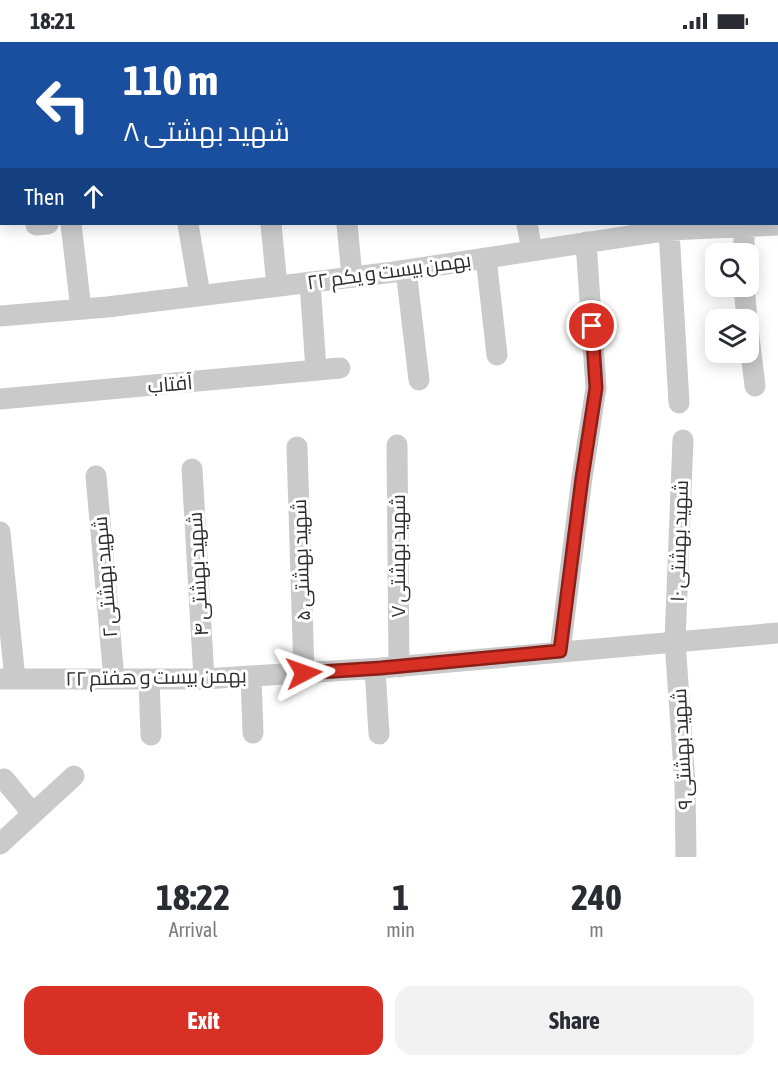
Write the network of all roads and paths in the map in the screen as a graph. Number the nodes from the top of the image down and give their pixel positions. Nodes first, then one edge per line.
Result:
1 (72, 225) edge
2 (188, 225) edge
3 (271, 225) edge
4 (347, 225) edge
5 (526, 225) edge
6 (744, 225) edge
7 (778, 225) edge
8 (669, 230) junction
9 (586, 242) junction
10 (744, 243) edge
11 (532, 251) junction
12 (486, 258) junction
13 (406, 270) junction
14 (352, 277) junction
15 (310, 282) junction
16 (277, 286) junction
17 (200, 295) junction
18 (81, 309) junction
19 (0, 316) edge
20 (497, 355) dead end
21 (752, 363) edge
22 (340, 368) dead end
23 (316, 370) junction
24 (419, 380) dead end
25 (755, 386) dead end
26 (0, 399) edge
27 (679, 403) dead end
28 (683, 440) dead end
29 (397, 445) dead end
30 (297, 447) dead end
31 (192, 469) dead end
32 (96, 476) dead end
33 (0, 532) edge
34 (778, 633) edge
35 (675, 641) junction
36 (560, 651) junction
37 (399, 667) junction
38 (375, 669) junction
39 (304, 673) junction
40 (251, 676) junction
41 (7, 679) edge
42 (114, 679) junction
43 (204, 679) junction
44 (149, 680) junction
45 (253, 733) dead end
46 (379, 734) dead end
47 (151, 735) dead end
48 (74, 776) dead end
49 (4, 778) dead end
50 (33, 814) junction
51 (0, 844) edge
52 (686, 857) edge

1 - 18 street
2 - 17 street
3 - 16 street
4 - 14 street
5 - 11 street
6 - 7 street, ۲۲ بهمن بیست و یکم
6 - 8 street, ۲۲ بهمن بیست و یکم
6 - 10 street
8 - 9 street, ۲۲ بهمن بیست و یکم
8 - 27 street
9 - 11 street, ۲۲ بهمن بیست و یکم
9 - 36 street
11 - 12 street, ۲۲ بهمن بیست و یکم
12 - 13 street, ۲۲ بهمن بیست و یکم
12 - 20 street
13 - 14 street, ۲۲ بهمن بیست و یکم
13 - 24 street
14 - 15 street, ۲۲ بهمن بیست و یکم
15 - 16 street, ۲۲ بهمن بیست و یکم
15 - 23 street
16 - 17 street, ۲۲ بهمن بیست و یکم
17 - 18 street, ۲۲ بهمن بیست و یکم
18 - 19 street, ۲۲ بهمن بیست و یکم
21 - 25 street
22 - 23 street, آفتاب
23 - 26 street, آفتاب
28 - 35 street, شهید بهشتی ۱۰
29 - 37 street, شهید بهشتی ۷
30 - 39 street, شهید بهشتی ۵
31 - 43 street, شهید بهشتی ۴
32 - 42 street, شهید بهشتی ۲
33 - 41 street
34 - 35 street, ۲۲ بهمن بیست و هفتم
35 - 36 street, ۲۲ بهمن بیست و هفتم
35 - 52 street, شهید بهشتی ۹
36 - 37 street, ۲۲ بهمن بیست و هفتم
37 - 38 street, ۲۲ بهمن بیست و هفتم
38 - 39 street, ۲۲ بهمن بیست و هفتم
38 - 46 street
39 - 40 street, ۲۲ بهمن بیست و هفتم
40 - 43 street, ۲۲ بهمن بیست و هفتم
40 - 45 street
41 - 42 street, ۲۲ بهمن بیست و هفتم
42 - 44 street, ۲۲ بهمن بیست و هفتم
43 - 44 street, ۲۲ بهمن بیست و هفتم
44 - 47 street
48 - 50 street
49 - 50 street
50 - 51 street

